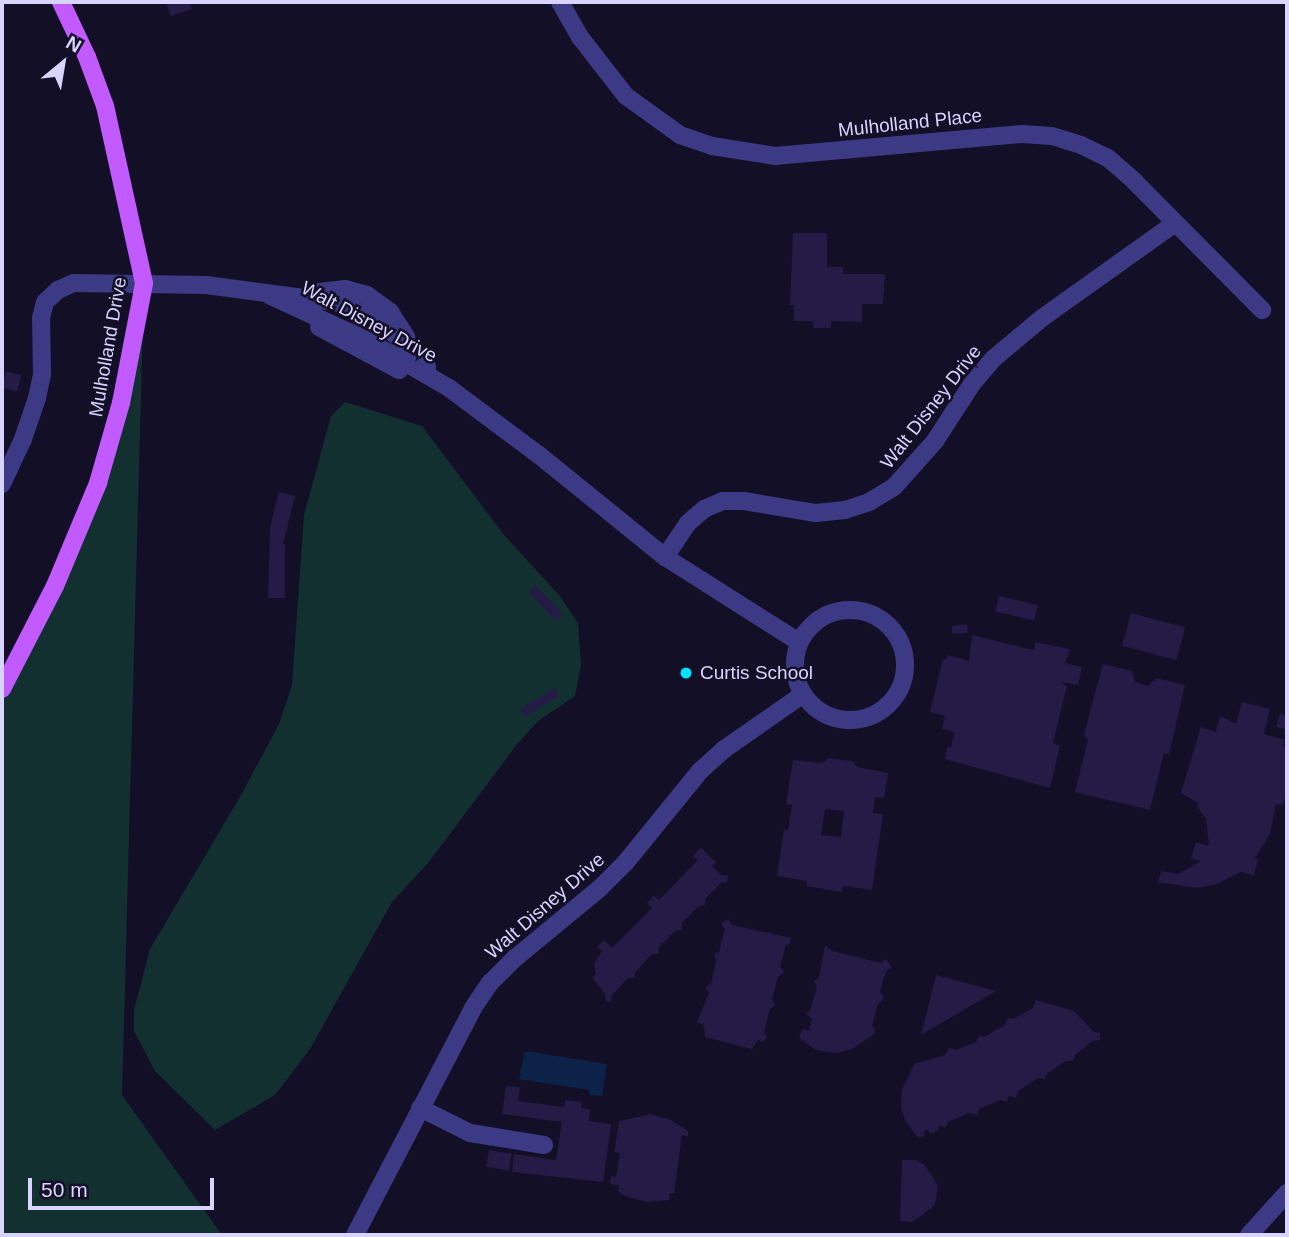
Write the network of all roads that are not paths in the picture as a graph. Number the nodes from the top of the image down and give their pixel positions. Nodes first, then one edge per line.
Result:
1 (61, 2) edge
2 (560, 2) edge
3 (1169, 227) junction
4 (145, 283) junction
5 (278, 295) junction
6 (1262, 310) dead end
7 (449, 388) junction
8 (2, 484) edge
9 (665, 557) junction
10 (799, 642) junction
11 (2, 690) edge
12 (802, 695) junction
13 (420, 1108) junction
14 (544, 1144) dead end
15 (1287, 1194) edge
16 (355, 1235) edge
17 (1249, 1235) edge

1 - 4 main road, Mulholland Drive
2 - 3 street, Mulholland Place
3 - 6 street, Mulholland Place
3 - 9 street, Walt Disney Drive
4 - 5 street, Walt Disney Drive
4 - 8 street, Walt Disney Drive
4 - 11 main road, Mulholland Drive
5 - 7 street, Walt Disney Drive
5 - 7 street, Walt Disney Drive
7 - 9 street, Walt Disney Drive
9 - 10 street, Walt Disney Drive
10 - 12 street
10 - 12 street
12 - 13 street, Walt Disney Drive
13 - 14 street
13 - 16 street, Walt Disney Drive
15 - 17 street

